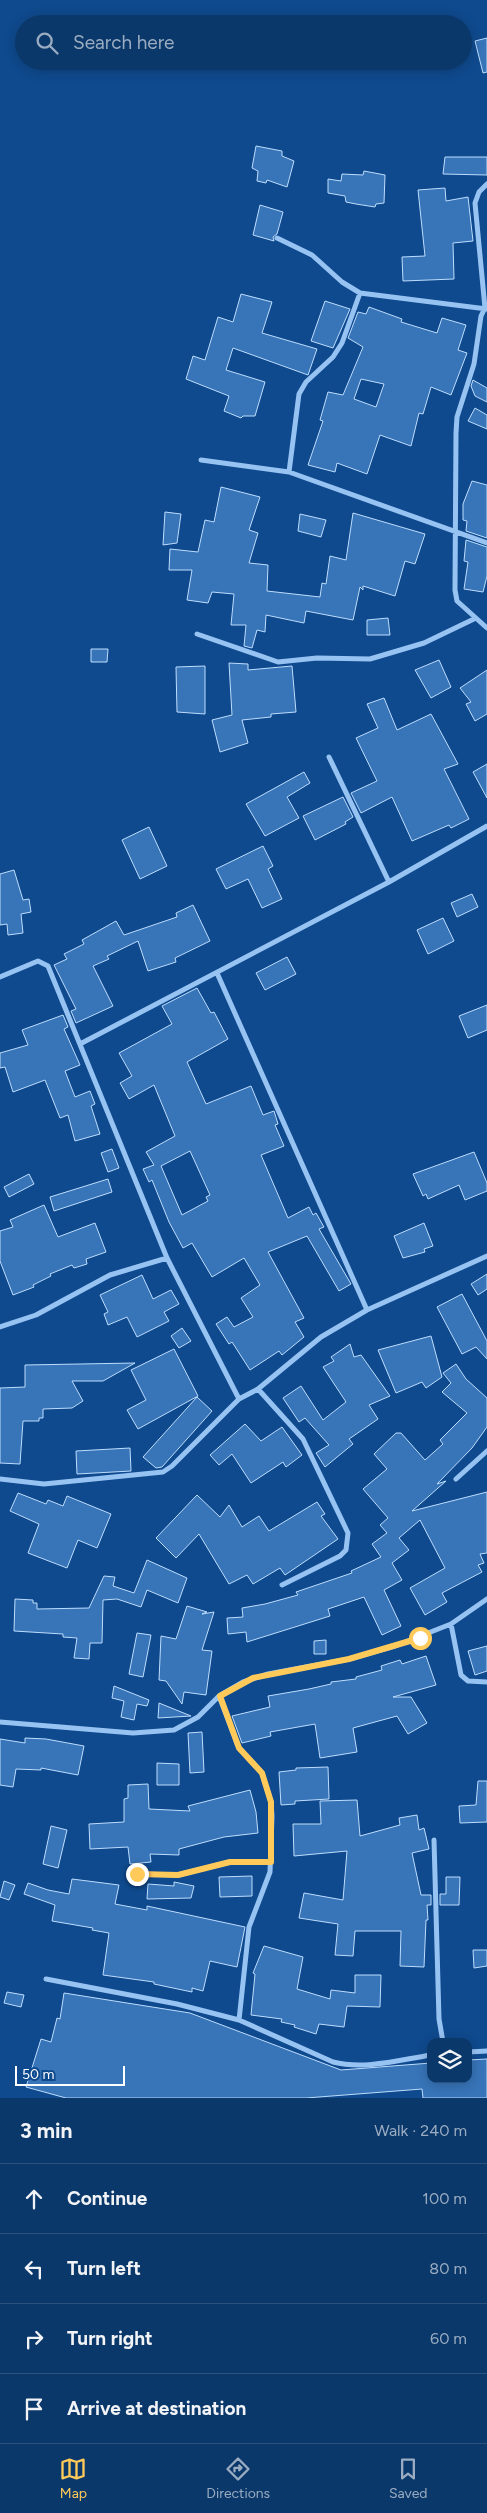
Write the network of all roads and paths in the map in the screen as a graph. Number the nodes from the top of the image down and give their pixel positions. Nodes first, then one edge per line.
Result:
1 (487, 184) edge
2 (277, 238) dead end
3 (360, 293) junction
4 (486, 308) edge
5 (201, 460) dead end
6 (289, 472) junction
7 (454, 530) junction
8 (487, 543) edge
9 (476, 618) junction
10 (487, 628) edge
11 (197, 634) dead end
12 (329, 757) dead end
13 (487, 826) edge
14 (389, 882) junction
15 (217, 973) junction
16 (0, 977) edge
17 (80, 1044) junction
18 (487, 1256) edge
19 (167, 1258) junction
20 (368, 1310) junction
21 (0, 1327) edge
22 (258, 1389) junction
23 (239, 1399) junction
24 (487, 1452) edge
25 (0, 1479) edge
26 (456, 1479) dead end
27 (282, 1585) dead end
28 (487, 1599) edge
29 (451, 1624) junction
30 (487, 1682) edge
31 (220, 1696) junction
32 (0, 1722) edge
33 (434, 1840) dead end
34 (271, 1862) junction
35 (137, 1874) dead end
36 (46, 1979) dead end
37 (239, 2020) junction
38 (442, 2038) edge
39 (487, 2051) edge
40 (472, 2052) edge
41 (427, 2056) edge

1 - 4 street
2 - 3 street
3 - 4 street
3 - 6 street
4 - 7 street
5 - 6 street
6 - 7 street
7 - 8 street
7 - 9 street
9 - 10 street
9 - 11 street
12 - 14 street
13 - 14 street
14 - 15 street
15 - 17 street
15 - 20 street
16 - 17 street
17 - 19 street
18 - 20 street
19 - 21 street
19 - 23 street
20 - 22 street
22 - 23 street
22 - 27 street
23 - 25 street
24 - 26 street
28 - 29 street
29 - 30 street
29 - 31 street
31 - 32 street
31 - 34 street
33 - 38 street
34 - 35 street
34 - 37 street
36 - 37 street
37 - 41 street
39 - 40 street

